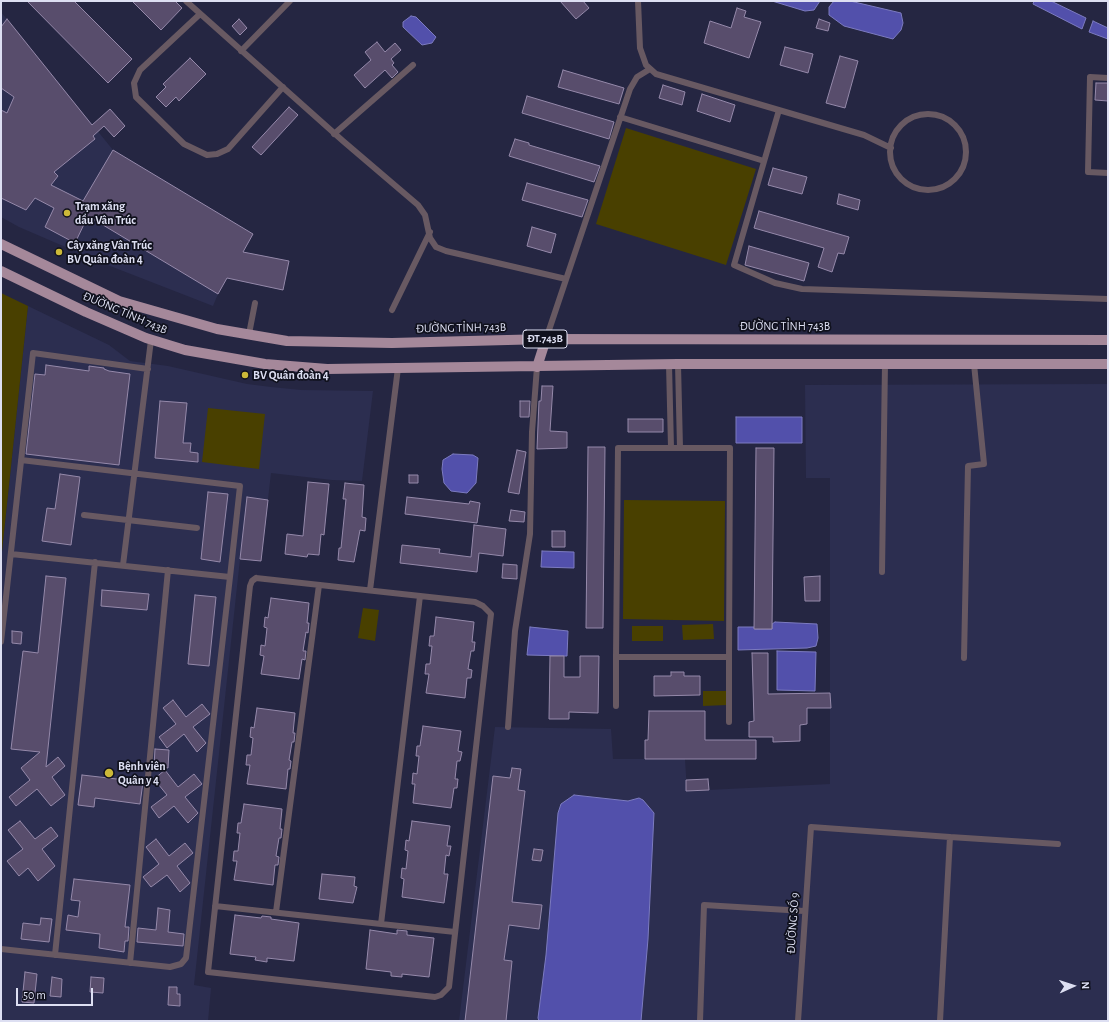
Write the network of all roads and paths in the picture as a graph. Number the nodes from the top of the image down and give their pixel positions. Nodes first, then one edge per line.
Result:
1 (186, 1) edge
2 (290, 1) edge
3 (638, 1) edge
4 (200, 14) junction
5 (241, 50) junction
6 (412, 65) dead end
7 (650, 69) junction
8 (1108, 78) edge
9 (283, 87) junction
10 (779, 110) junction
11 (620, 117) junction
12 (334, 134) junction
13 (891, 148) junction
14 (764, 161) junction
15 (1108, 173) edge
16 (430, 232) junction
17 (1, 244) edge
18 (1, 271) edge
19 (566, 280) junction
20 (1108, 300) edge
21 (255, 303) dead end
22 (392, 310) dead end
23 (249, 334) junction
24 (546, 339) junction
25 (151, 340) junction
26 (1108, 340) edge
27 (674, 364) junction
28 (885, 364) junction
29 (974, 364) junction
30 (1108, 364) edge
31 (537, 367) junction
32 (398, 368) junction
33 (148, 369) junction
34 (671, 448) junction
35 (680, 448) junction
36 (21, 460) junction
37 (135, 473) junction
38 (84, 515) dead end
39 (129, 520) junction
40 (197, 528) dead end
41 (11, 554) junction
42 (95, 562) junction
43 (123, 566) junction
44 (168, 570) junction
45 (882, 572) dead end
46 (230, 577) junction
47 (319, 585) junction
48 (370, 590) junction
49 (420, 596) junction
50 (1, 642) edge
51 (616, 657) junction
52 (729, 657) junction
53 (964, 658) dead end
54 (616, 706) dead end
55 (729, 722) dead end
56 (508, 727) dead end
57 (950, 837) junction
58 (1058, 844) dead end
59 (215, 906) junction
60 (804, 911) junction
61 (276, 912) junction
62 (381, 924) junction
63 (455, 932) junction
64 (1, 949) edge
65 (55, 955) junction
66 (130, 962) junction
67 (700, 1021) edge
68 (798, 1021) edge
69 (940, 1021) edge

1 - 4 lane
2 - 5 lane
3 - 7 lane
4 - 5 lane
4 - 9 lane
5 - 9 lane
6 - 12 lane
7 - 10 lane
7 - 11 lane
8 - 15 lane
9 - 12 lane
10 - 13 lane
10 - 14 lane
11 - 14 lane
11 - 19 lane
12 - 16 lane
13 - 13 lane
14 - 20 lane
16 - 19 lane
16 - 22 lane
17 - 23 main road, ĐƯỜNG TỈNH 743B / ĐT.743B
18 - 25 main road, ĐƯỜNG TỈNH 743B
19 - 24 lane
21 - 23 lane
23 - 24 main road, ĐƯỜNG TỈNH 743B / ĐT.743B
24 - 26 main road, ĐƯỜNG TỈNH 743B / ĐT.743B
24 - 31 main road
25 - 32 main road, ĐƯỜNG TỈNH 743B
25 - 33 lane
27 - 28 main road, ĐƯỜNG TỈNH 743B
27 - 31 main road, ĐƯỜNG TỈNH 743B
27 - 34 lane
27 - 35 lane
28 - 29 main road, ĐƯỜNG TỈNH 743B
28 - 45 lane
29 - 30 main road, ĐƯỜNG TỈNH 743B
29 - 53 lane
31 - 32 main road, ĐƯỜNG TỈNH 743B
31 - 56 lane
32 - 48 lane
33 - 36 lane
33 - 37 lane
34 - 35 lane
34 - 51 lane
35 - 52 lane
36 - 37 lane
36 - 41 lane
37 - 39 lane
37 - 46 lane
38 - 39 lane
39 - 40 lane
39 - 43 lane
41 - 42 lane
41 - 50 lane
42 - 43 lane
42 - 65 lane
43 - 44 lane
44 - 46 lane
44 - 66 lane
46 - 66 lane
47 - 48 lane
47 - 59 lane
47 - 61 lane
48 - 49 lane
49 - 62 lane
49 - 63 lane
51 - 52 lane
51 - 54 lane
52 - 55 lane
57 - 58 lane
57 - 60 lane, ĐƯỜNG SỐ 9
57 - 69 lane
59 - 61 lane
59 - 63 lane
60 - 67 lane
60 - 68 lane, ĐƯỜNG SỐ 9
61 - 62 lane
62 - 63 lane
64 - 65 lane
65 - 66 lane

